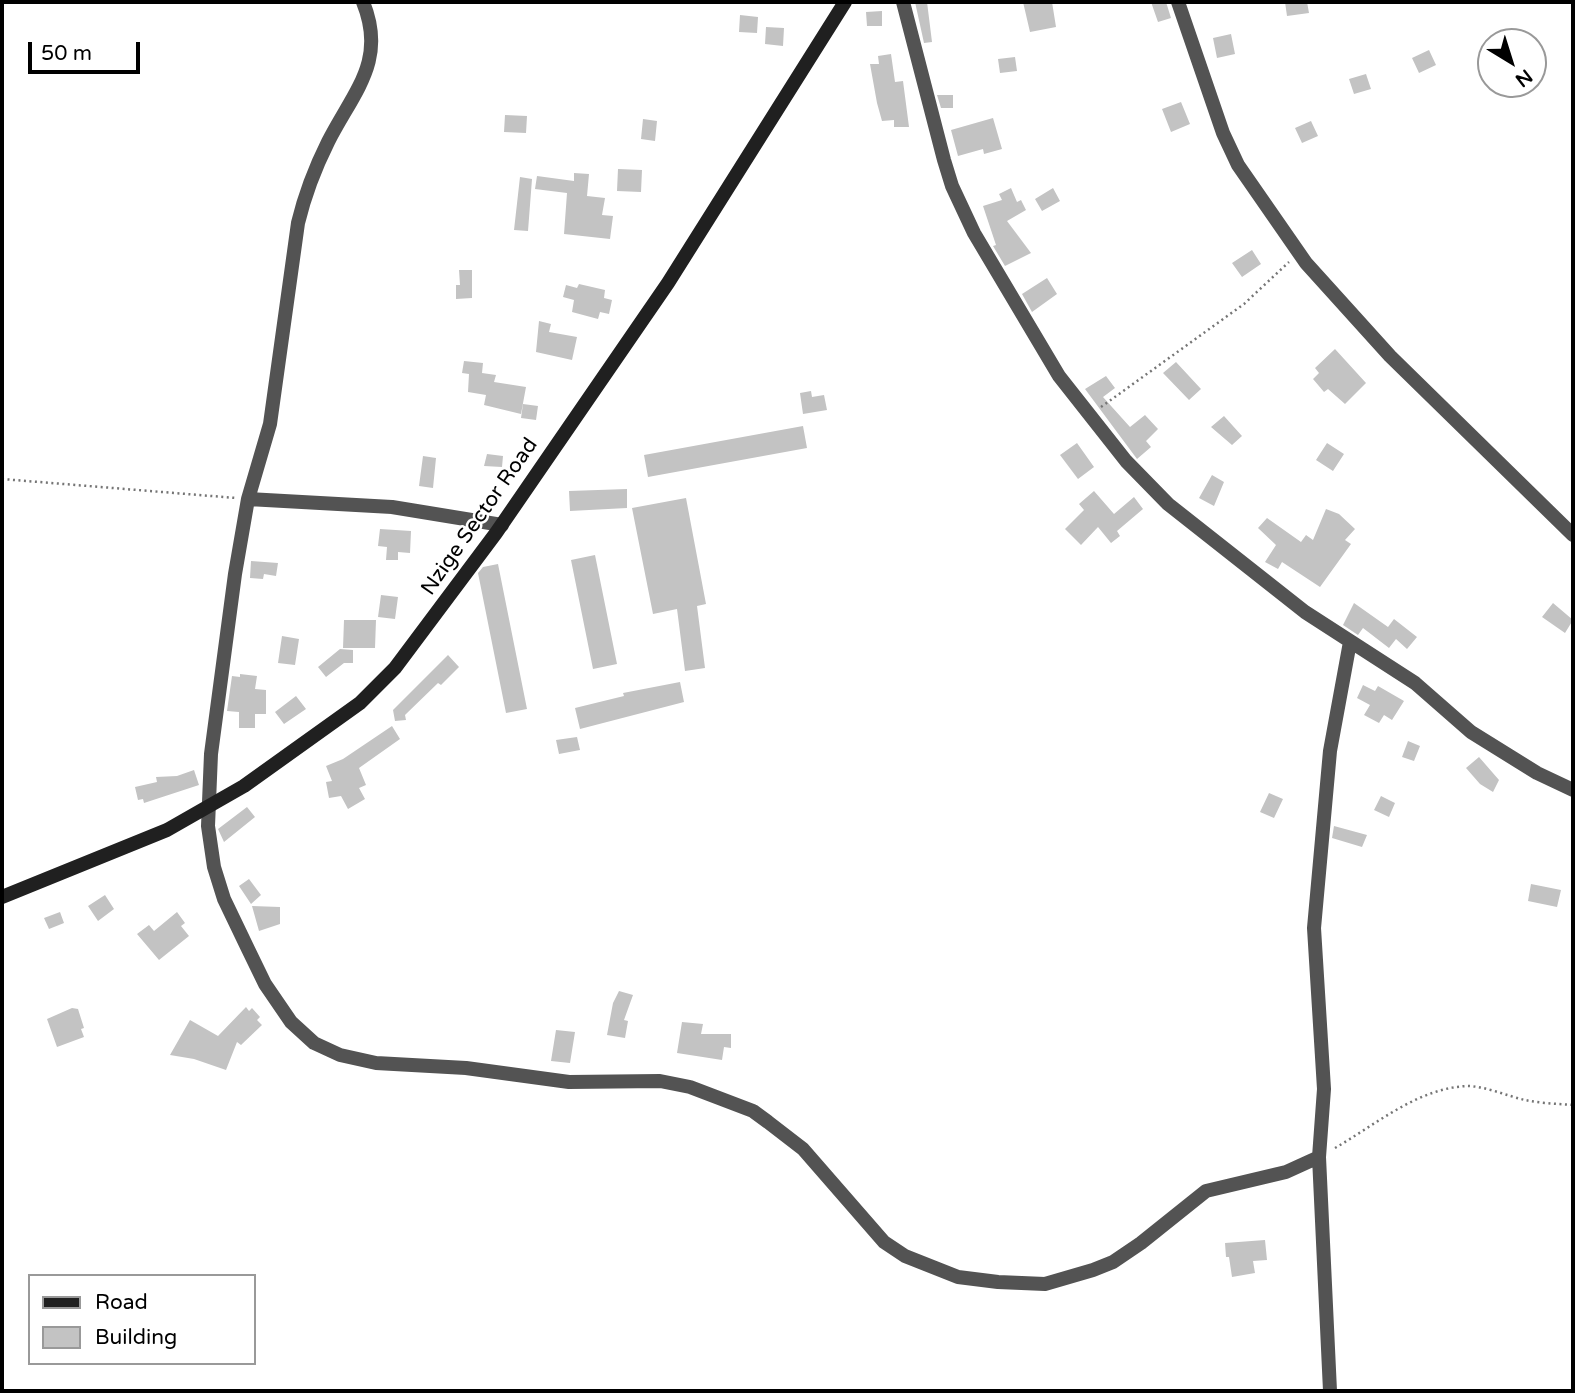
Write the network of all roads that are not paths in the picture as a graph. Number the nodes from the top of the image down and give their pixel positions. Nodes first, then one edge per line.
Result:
1 (363, 2) edge
2 (845, 2) edge
3 (903, 2) edge
4 (1178, 2) edge
5 (248, 499) junction
6 (502, 526) junction
7 (1573, 535) edge
8 (1350, 642) junction
9 (1573, 790) edge
10 (208, 806) junction
11 (2, 897) edge
12 (1319, 1157) junction
13 (1330, 1391) edge

1 - 5 street
2 - 6 main road, Nzige Sector Road
3 - 8 street
4 - 7 street
5 - 6 street
5 - 10 street
6 - 10 main road, Nzige Sector Road
8 - 9 street
8 - 12 street
10 - 11 main road, Nzige Sector Road
10 - 12 street
12 - 13 street

